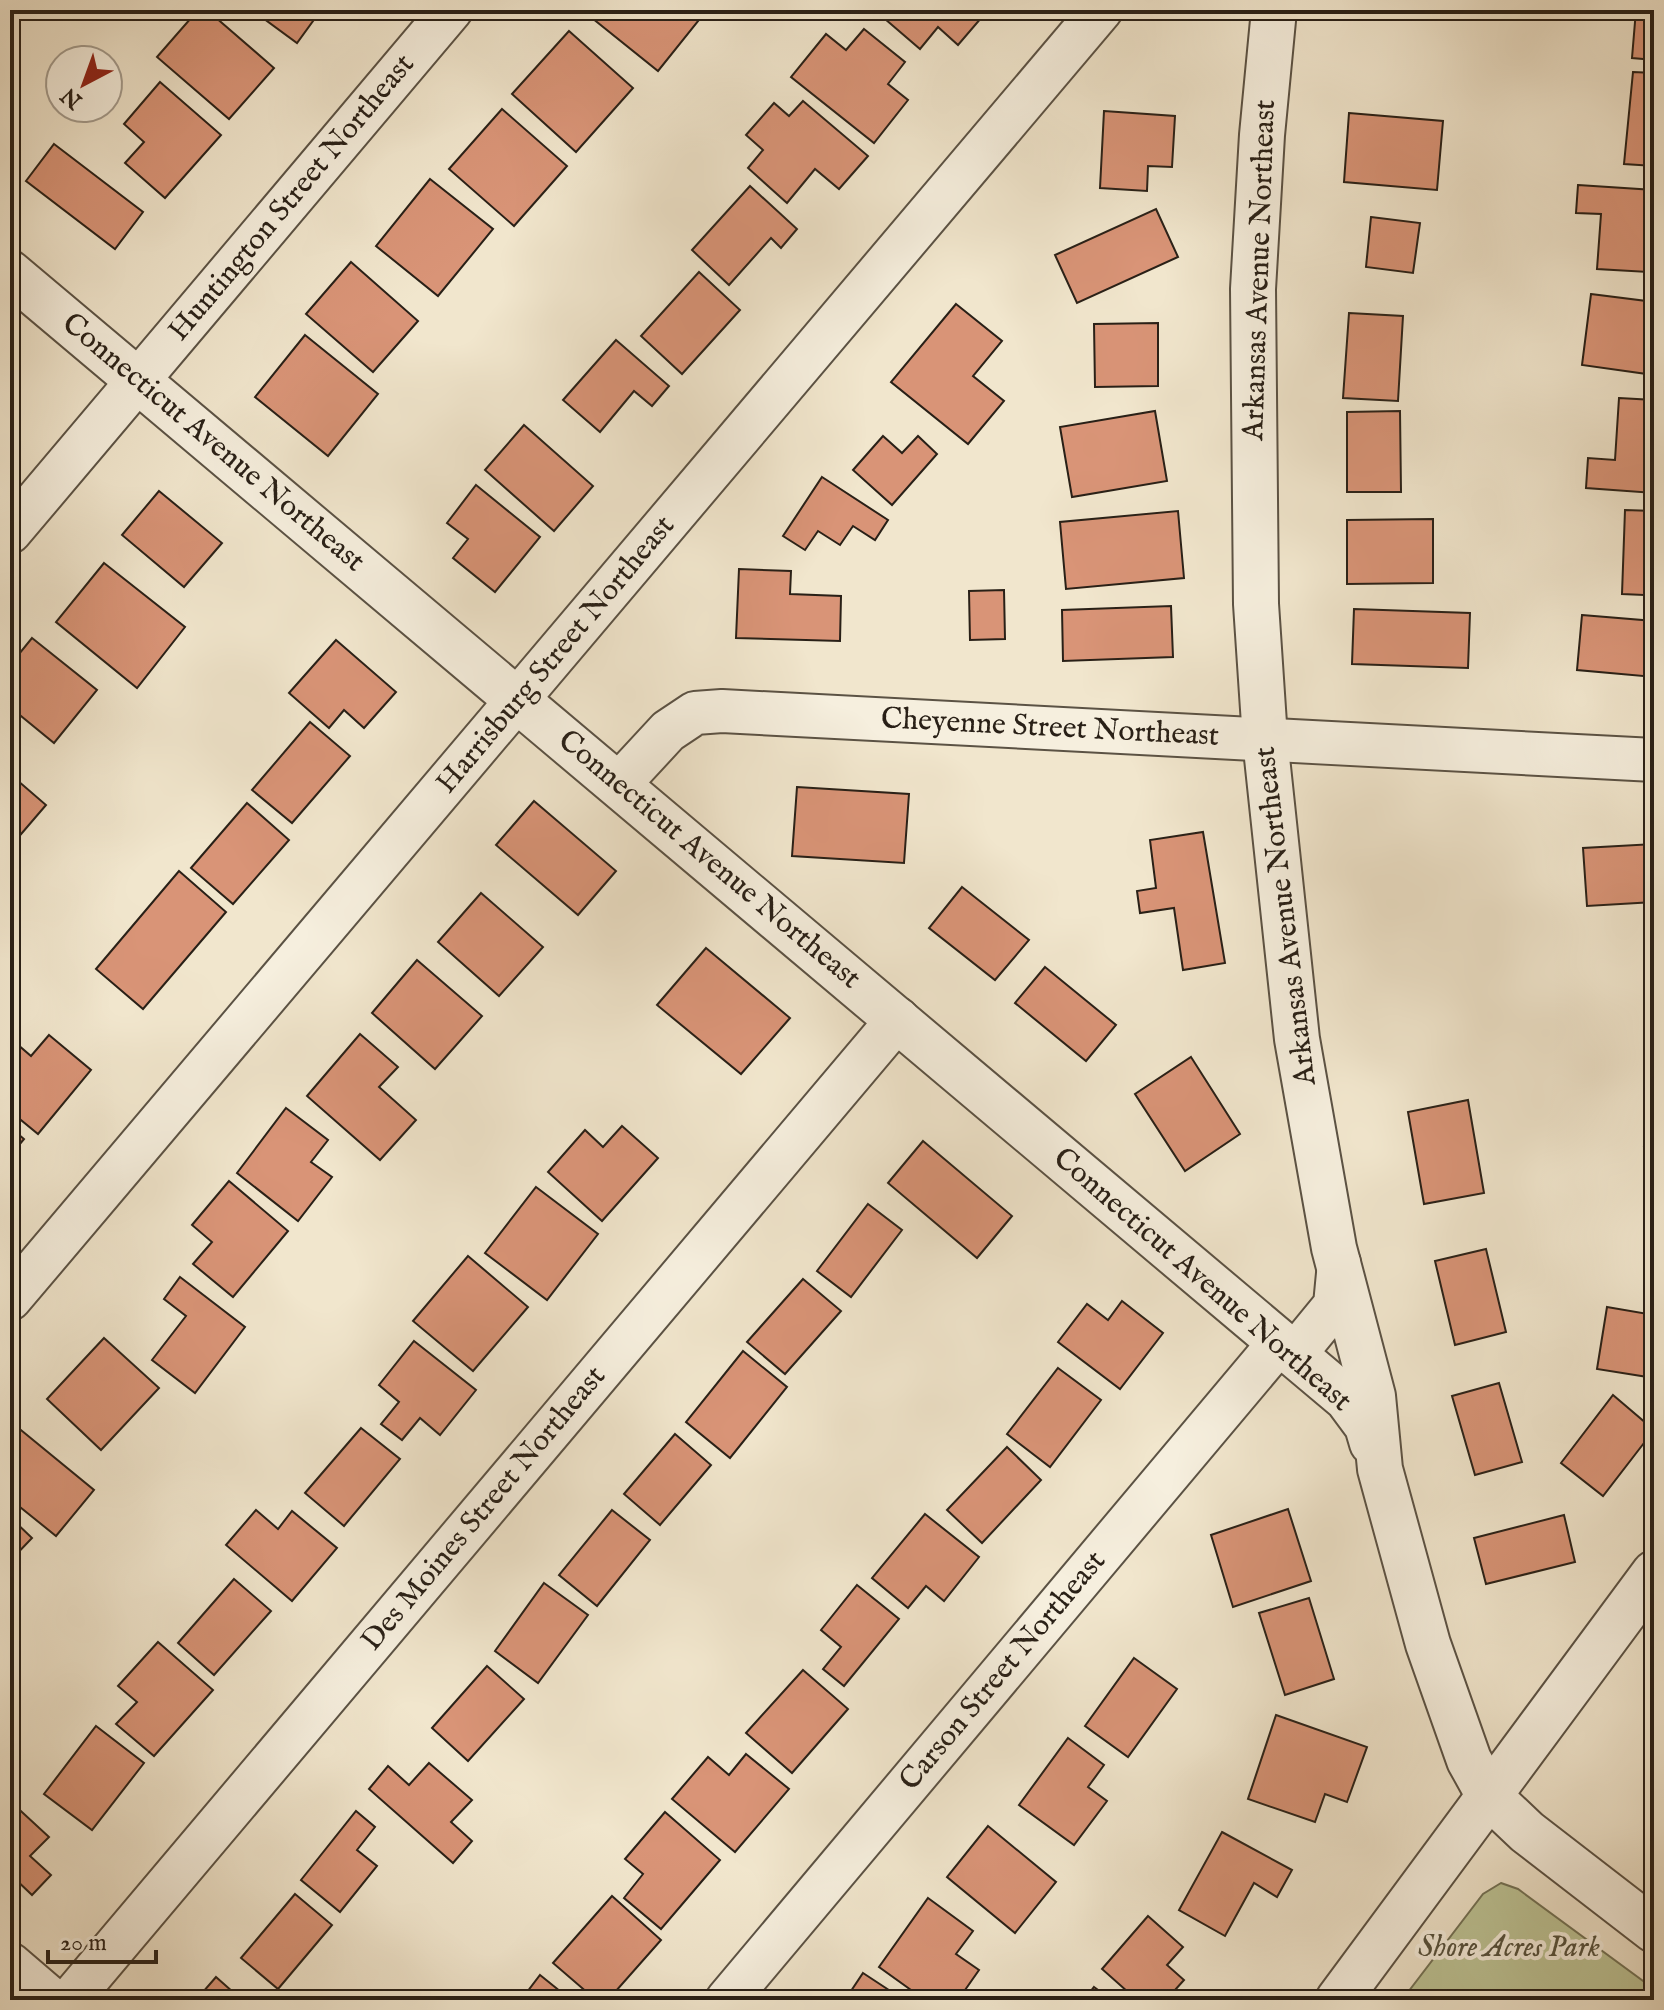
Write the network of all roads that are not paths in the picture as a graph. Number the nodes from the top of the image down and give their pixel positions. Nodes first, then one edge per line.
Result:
1 (451, 10) edge
2 (1101, 10) edge
3 (1274, 10) edge
4 (10, 273) edge
5 (138, 381) junction
6 (10, 532) edge
7 (519, 699) junction
8 (1265, 739) junction
9 (1654, 760) edge
10 (619, 784) junction
11 (898, 1019) junction
12 (1339, 1263) junction
13 (10, 1299) edge
14 (1287, 1349) junction
15 (1380, 1469) junction
16 (1654, 1573) edge
17 (1489, 1796) junction
18 (1654, 1930) edge
19 (10, 1964) edge
20 (52, 2000) edge
21 (70, 2000) edge
22 (727, 2000) edge
23 (1338, 2000) edge

1 - 5 street, Huntington Street Northeast
2 - 7 street, Harrisburg Street Northeast
3 - 8 street, Arkansas Avenue Northeast
4 - 5 street, Connecticut Avenue Northeast
5 - 6 street, Huntington Street Northeast
5 - 7 street, Connecticut Avenue Northeast
7 - 10 street, Connecticut Avenue Northeast
7 - 13 street, Harrisburg Street Northeast
8 - 9 street, Cheyenne Street Northeast
8 - 10 street, Cheyenne Street Northeast
8 - 12 street, Arkansas Avenue Northeast
10 - 11 street, Connecticut Avenue Northeast
11 - 14 street, Connecticut Avenue Northeast
11 - 21 street, Des Moines Street Northeast
12 - 14 street, Carson Street Northeast
12 - 15 street, Arkansas Avenue Northeast
14 - 15 street, Connecticut Avenue Northeast
14 - 22 street, Carson Street Northeast
15 - 17 street, Arkansas Avenue Northeast
16 - 17 street
17 - 18 street, Arkansas Avenue Northeast
17 - 23 street
19 - 20 street

